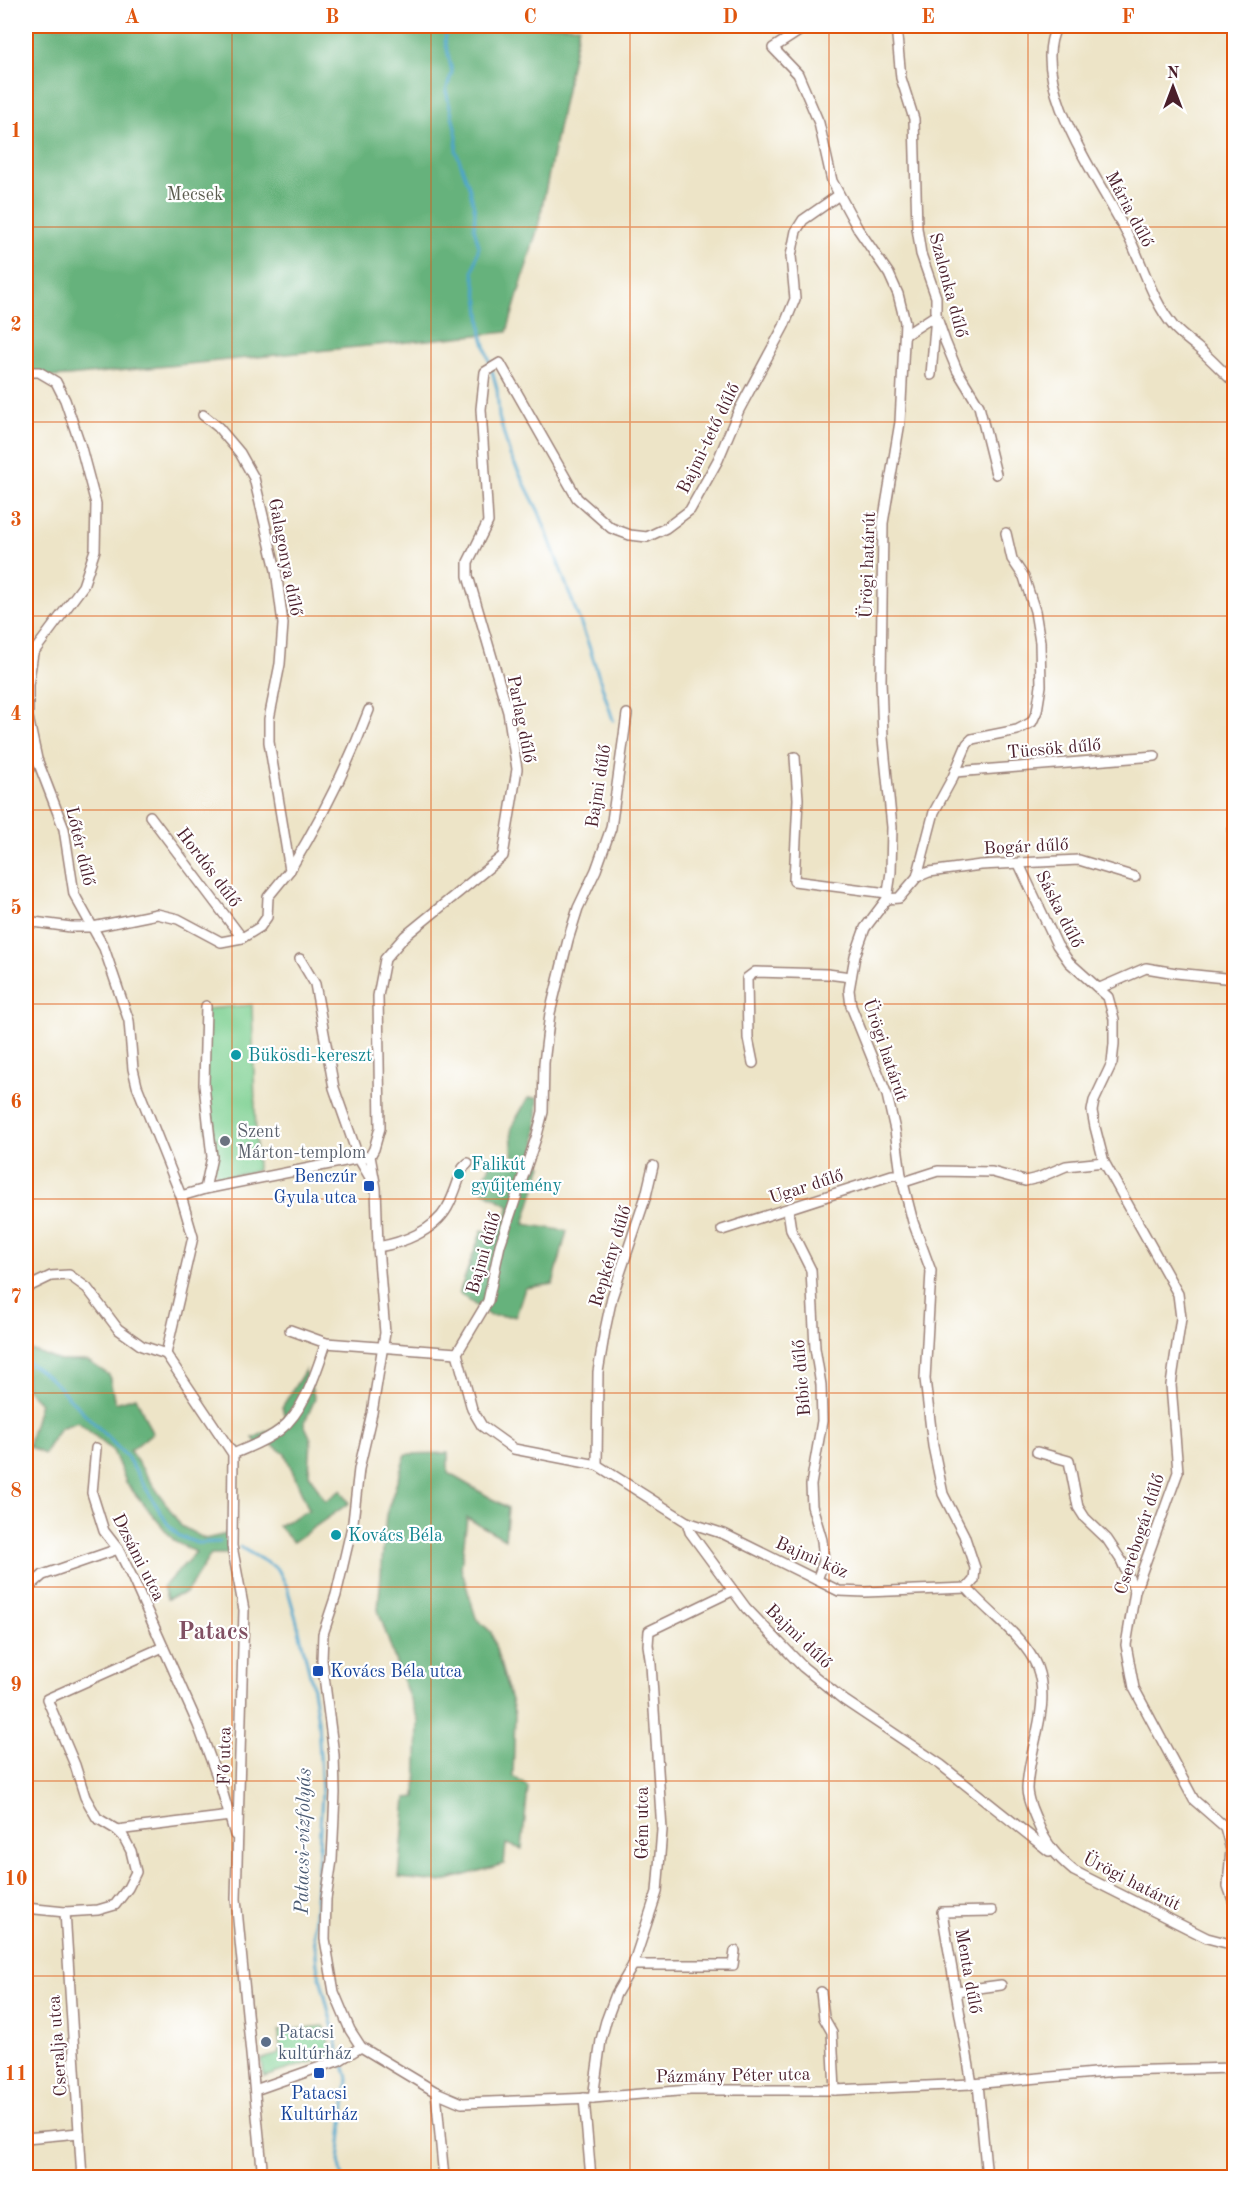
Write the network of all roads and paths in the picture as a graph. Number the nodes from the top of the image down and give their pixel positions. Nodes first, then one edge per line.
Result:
1 (807, 26) edge
2 (896, 26) edge
3 (1057, 26) edge
4 (839, 195) junction
5 (936, 315) junction
6 (905, 335) junction
7 (500, 363) joint
8 (26, 372) edge
9 (931, 375) dead end
10 (1234, 382) edge
11 (202, 415) dead end
12 (996, 474) dead end
13 (1006, 532) dead end
14 (369, 710) dead end
15 (627, 714) dead end
16 (1155, 756) dead end
17 (795, 757) dead end
18 (955, 772) junction
19 (150, 816) dead end
20 (1019, 864) junction
21 (290, 870) junction
22 (917, 877) junction
23 (1135, 877) dead end
24 (887, 896) junction
25 (26, 921) edge
26 (93, 927) junction
27 (242, 938) junction
28 (300, 959) dead end
29 (851, 977) junction
30 (1234, 979) edge
31 (1100, 988) junction
32 (206, 1006) dead end
33 (753, 1063) dead end
34 (372, 1153) junction
35 (359, 1159) junction
36 (1104, 1162) junction
37 (468, 1163) dead end
38 (653, 1166) dead end
39 (903, 1179) junction
40 (376, 1188) junction
41 (205, 1189) junction
42 (181, 1196) junction
43 (788, 1210) junction
44 (722, 1230) dead end
45 (378, 1247) junction
46 (26, 1288) edge
47 (290, 1330) dead end
48 (326, 1343) junction
49 (383, 1348) junction
50 (457, 1353) junction
51 (166, 1354) junction
52 (96, 1448) dead end
53 (1037, 1452) dead end
54 (233, 1454) junction
55 (597, 1465) junction
56 (687, 1522) junction
57 (118, 1549) junction
58 (817, 1580) junction
59 (967, 1588) junction
60 (26, 1590) edge
61 (732, 1591) junction
62 (1135, 1591) junction
63 (163, 1647) junction
64 (230, 1816) junction
65 (117, 1830) junction
66 (238, 1846) junction
67 (1060, 1860) junction
68 (1234, 1903) edge
69 (26, 1908) edge
70 (992, 1911) dead end
71 (65, 1912) junction
72 (1234, 1945) edge
73 (735, 1951) dead end
74 (633, 1965) junction
75 (1001, 1985) dead end
76 (956, 1991) junction
77 (821, 1992) dead end
78 (361, 2047) junction
79 (1234, 2068) edge
80 (975, 2084) junction
81 (255, 2090) junction
82 (835, 2090) junction
83 (436, 2092) junction
84 (588, 2098) junction
85 (79, 2133) junction
86 (26, 2138) edge
87 (82, 2178) edge
88 (263, 2178) edge
89 (444, 2178) edge
90 (591, 2178) edge
91 (987, 2178) edge

1 - 4 street, Ürögi határút
2 - 5 street, Szalonka dűlő
3 - 10 street, Mária dűlő
4 - 6 street, Ürögi határút
4 - 7 street, Bajmi-tető dűlő
5 - 6 street
5 - 9 street
5 - 12 street, Szalonka dűlő
6 - 24 street, Ürögi határút
7 - 34 street, Parlag dűlő
8 - 26 street, Lőtér dűlő
11 - 21 street, Galagonya dűlő
13 - 18 street
14 - 21 street
15 - 50 street, Bajmi dűlő
16 - 18 street, Tücsök dűlő
17 - 24 street
18 - 22 street
19 - 27 street, Hordós dűlő
20 - 22 street, Bogár dűlő
20 - 23 street, Bogár dűlő
20 - 31 street, Sáska dűlő
21 - 27 street
22 - 24 street
24 - 29 street, Ürögi határút
25 - 26 street
26 - 27 street
26 - 42 street, Lőtér dűlő
28 - 35 street
29 - 33 street
29 - 39 street, Ürögi határút
30 - 31 street
31 - 36 street, Sáska dűlő
32 - 41 street
34 - 35 street
34 - 40 street
35 - 40 street
35 - 41 street
36 - 39 street, Ugar dűlő
36 - 62 street, Cserebogár dűlő
37 - 45 street
38 - 55 street, Repkény dűlő
39 - 43 street, Ugar dűlő
39 - 59 street, Ürögi határút
40 - 45 street
41 - 42 street
42 - 51 street, Lőtér dűlő
43 - 44 street, Ugar dűlő
43 - 58 street, Bíbic dűlő
45 - 49 street
46 - 51 street
47 - 48 street
48 - 49 street
48 - 54 street
49 - 50 street
49 - 78 street
50 - 55 street, Bajmi dűlő
51 - 54 street
52 - 57 street, Dzsámi utca
53 - 62 street
54 - 66 street, Fő utca
55 - 56 street, Bajmi dűlő
56 - 58 street, Bajmi köz
56 - 61 street, Bajmi dűlő
57 - 60 street
57 - 63 street, Dzsámi utca
58 - 59 street, Bajmi köz
59 - 67 street, Ürögi határút
61 - 67 street, Bajmi dűlő
61 - 74 street, Gém utca
62 - 68 street, Cserebogár dűlő
63 - 64 street, Dzsámi utca
63 - 65 street
64 - 65 street
64 - 66 street, Dzsámi utca
65 - 71 street
66 - 81 street, Fő utca
67 - 72 street, Ürögi határút
69 - 71 street
70 - 76 street, Menta dűlő
71 - 85 street, Cseralja utca
73 - 74 street
74 - 84 street, Gém utca
75 - 76 street
76 - 80 street, Menta dűlő
77 - 82 street
78 - 81 street
78 - 83 street, Pázmány Péter utca
79 - 80 street, Pázmány Péter utca
80 - 82 street, Pázmány Péter utca
80 - 91 street, Menta dűlő
81 - 88 street, Fő utca
82 - 84 street, Pázmány Péter utca
83 - 84 street, Pázmány Péter utca
83 - 89 street
84 - 90 street, Gém utca
85 - 86 street
85 - 87 street, Cseralja utca

